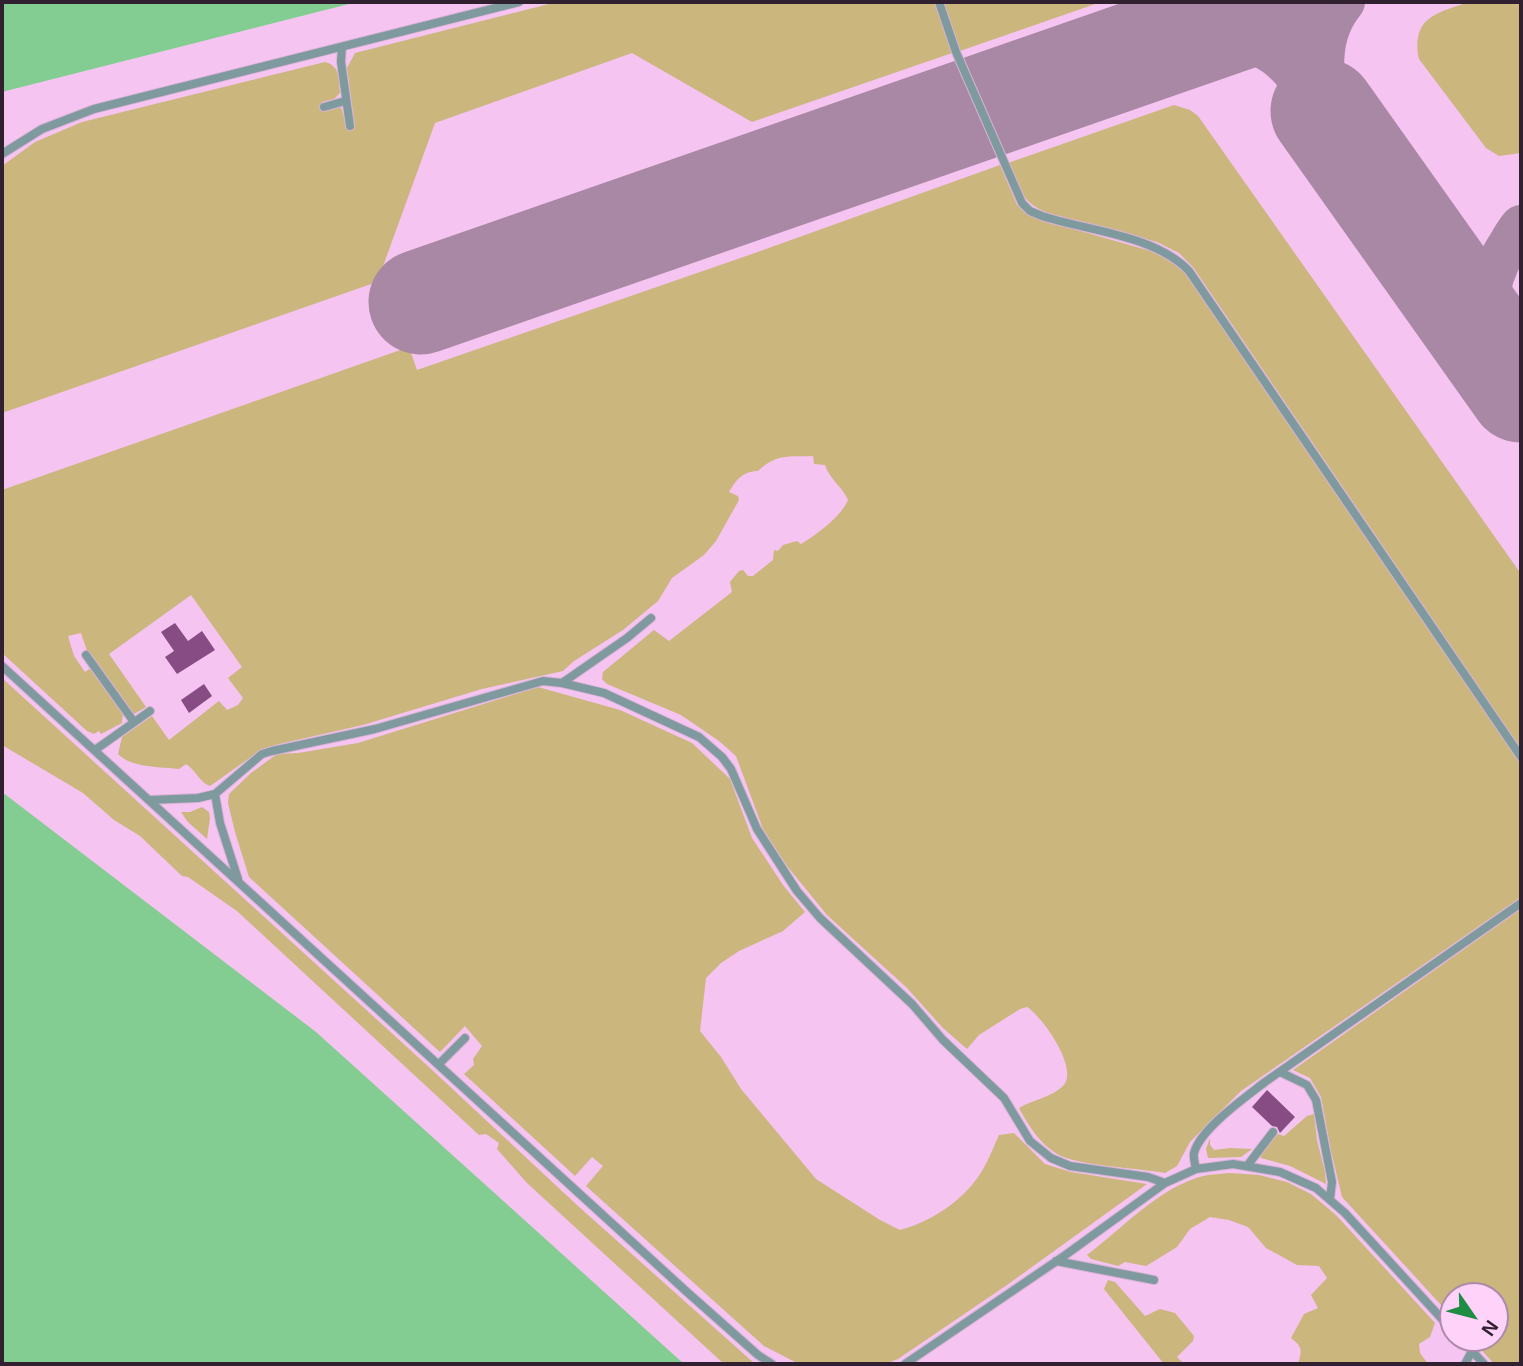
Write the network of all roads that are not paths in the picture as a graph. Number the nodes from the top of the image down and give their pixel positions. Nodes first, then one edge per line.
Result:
1 (519, 2) edge
2 (940, 2) edge
3 (342, 47) junction
4 (345, 101) junction
5 (324, 107) dead end
6 (350, 126) dead end
7 (2, 154) edge
8 (651, 618) dead end
9 (86, 655) dead end
10 (2, 666) edge
11 (562, 683) junction
12 (150, 711) dead end
13 (134, 722) junction
14 (95, 750) junction
15 (1521, 757) edge
16 (215, 794) junction
17 (149, 800) junction
18 (239, 882) junction
19 (1521, 903) edge
20 (465, 1038) dead end
21 (439, 1065) junction
22 (1280, 1072) junction
23 (1273, 1132) dead end
24 (1247, 1166) junction
25 (1196, 1169) junction
26 (1165, 1183) junction
27 (1330, 1199) junction
28 (1056, 1261) junction
29 (1154, 1280) dead end
30 (1439, 1316) edge
31 (1472, 1352) joint
32 (772, 1364) edge
33 (905, 1364) edge
34 (1465, 1364) edge
35 (1483, 1364) edge

1 - 3 lane
2 - 15 lane
3 - 4 lane
3 - 7 lane
4 - 5 lane
4 - 6 lane
8 - 11 lane
9 - 13 lane
10 - 14 lane
11 - 16 lane
11 - 26 lane
12 - 13 lane
13 - 14 lane
14 - 17 lane
16 - 17 lane
16 - 18 lane
17 - 18 lane
18 - 21 lane
19 - 22 lane
20 - 21 lane
21 - 32 lane
22 - 25 lane
22 - 27 lane
23 - 24 lane
24 - 25 lane
24 - 27 lane
25 - 26 lane
26 - 28 lane
27 - 30 lane
28 - 29 lane
28 - 33 lane
31 - 34 lane
31 - 35 lane

